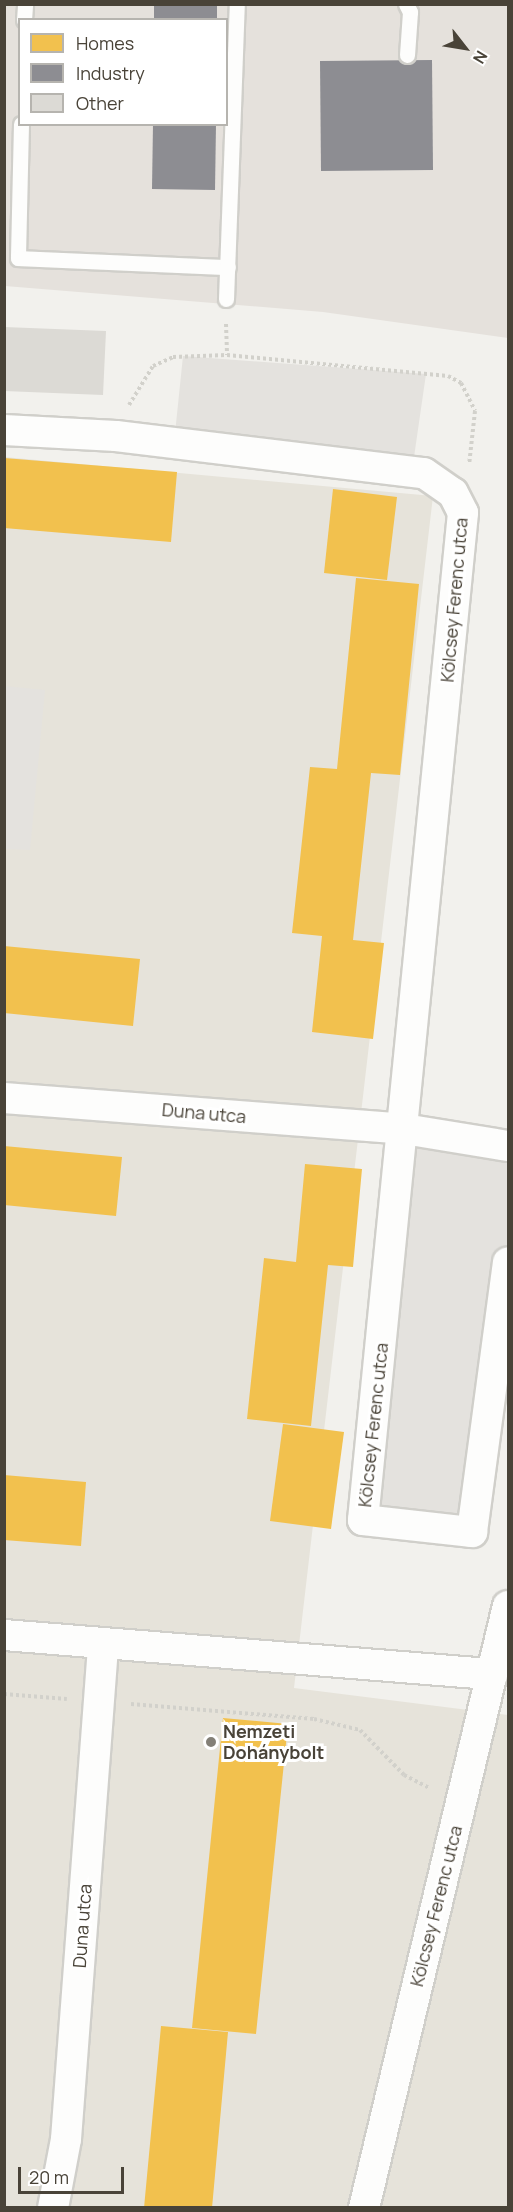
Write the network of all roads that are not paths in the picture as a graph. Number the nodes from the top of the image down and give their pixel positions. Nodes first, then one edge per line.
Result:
1 (237, 4) edge
2 (405, 4) edge
3 (407, 55) dead end
4 (21, 126) edge
5 (228, 267) junction
6 (226, 300) dead end
7 (4, 430) edge
8 (4, 1098) edge
9 (404, 1129) junction
10 (508, 1146) edge
11 (508, 1263) edge
12 (508, 1606) edge
13 (4, 1635) edge
14 (103, 1643) junction
15 (492, 1674) junction
16 (53, 2208) edge
17 (364, 2208) edge

1 - 5 lane
2 - 3 lane
4 - 5 lane
5 - 6 lane
7 - 9 street, Kölcsey Ferenc utca
8 - 9 street, Duna utca
9 - 10 street
9 - 11 street, Kölcsey Ferenc utca
12 - 15 street, Kölcsey Ferenc utca
13 - 14 street
14 - 15 street
14 - 16 street, Duna utca
15 - 17 street, Kölcsey Ferenc utca

